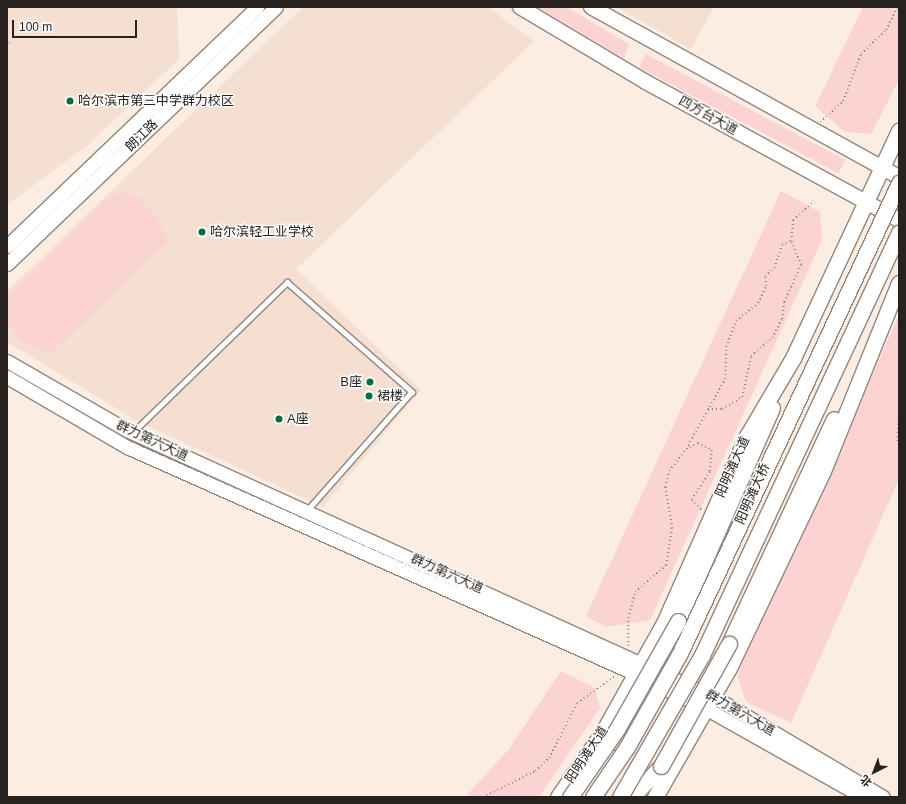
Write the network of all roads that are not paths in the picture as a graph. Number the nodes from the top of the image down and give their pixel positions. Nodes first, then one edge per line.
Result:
1 (257, 7) edge
2 (276, 7) edge
3 (520, 7) edge
4 (591, 7) edge
5 (899, 131) edge
6 (883, 168) junction
7 (899, 177) edge
8 (899, 183) edge
9 (866, 203) junction
10 (899, 220) edge
11 (899, 233) edge
12 (7, 246) edge
13 (7, 264) edge
14 (899, 283) edge
15 (882, 321) junction
16 (793, 358) junction
17 (7, 361) edge
18 (7, 377) edge
19 (132, 432) junction
20 (307, 511) junction
21 (635, 669) junction
22 (710, 703) junction
23 (617, 729) junction
24 (661, 766) junction
25 (558, 797) edge
26 (570, 797) edge
27 (585, 797) edge
28 (593, 797) edge
29 (620, 797) edge
30 (632, 797) edge
31 (642, 797) edge
32 (655, 797) edge
33 (863, 797) edge
34 (883, 797) edge

1 - 12 main road, 朗江路
2 - 13 main road, 朗江路
3 - 9 main road, 四方台大道
4 - 6 main road
5 - 6 highway, 阳明滩大道
6 - 7 main road
6 - 9 highway, 阳明滩大道
8 - 28 highway, 阳明滩大桥, bridge
9 - 10 main road, 四方台大道
9 - 16 highway, 阳明滩大道
11 - 29 highway, 阳明滩大桥, bridge
14 - 15 highway
15 - 22 highway
15 - 24 highway, bridge
16 - 21 highway, 阳明滩大道
16 - 23 highway, bridge
17 - 19 main road, 群力第六大道
18 - 21 main road, 群力第六大道
19 - 20 main road, 群力第六大道
19 - 20 lane
20 - 21 main road, 群力第六大道
21 - 22 main road, 群力第六大道
21 - 25 highway, 阳明滩大道
22 - 32 highway
22 - 33 main road, 群力第六大道
22 - 34 main road, 群力第六大道
23 - 26 highway, bridge
23 - 27 highway, bridge
24 - 30 highway
24 - 31 highway

